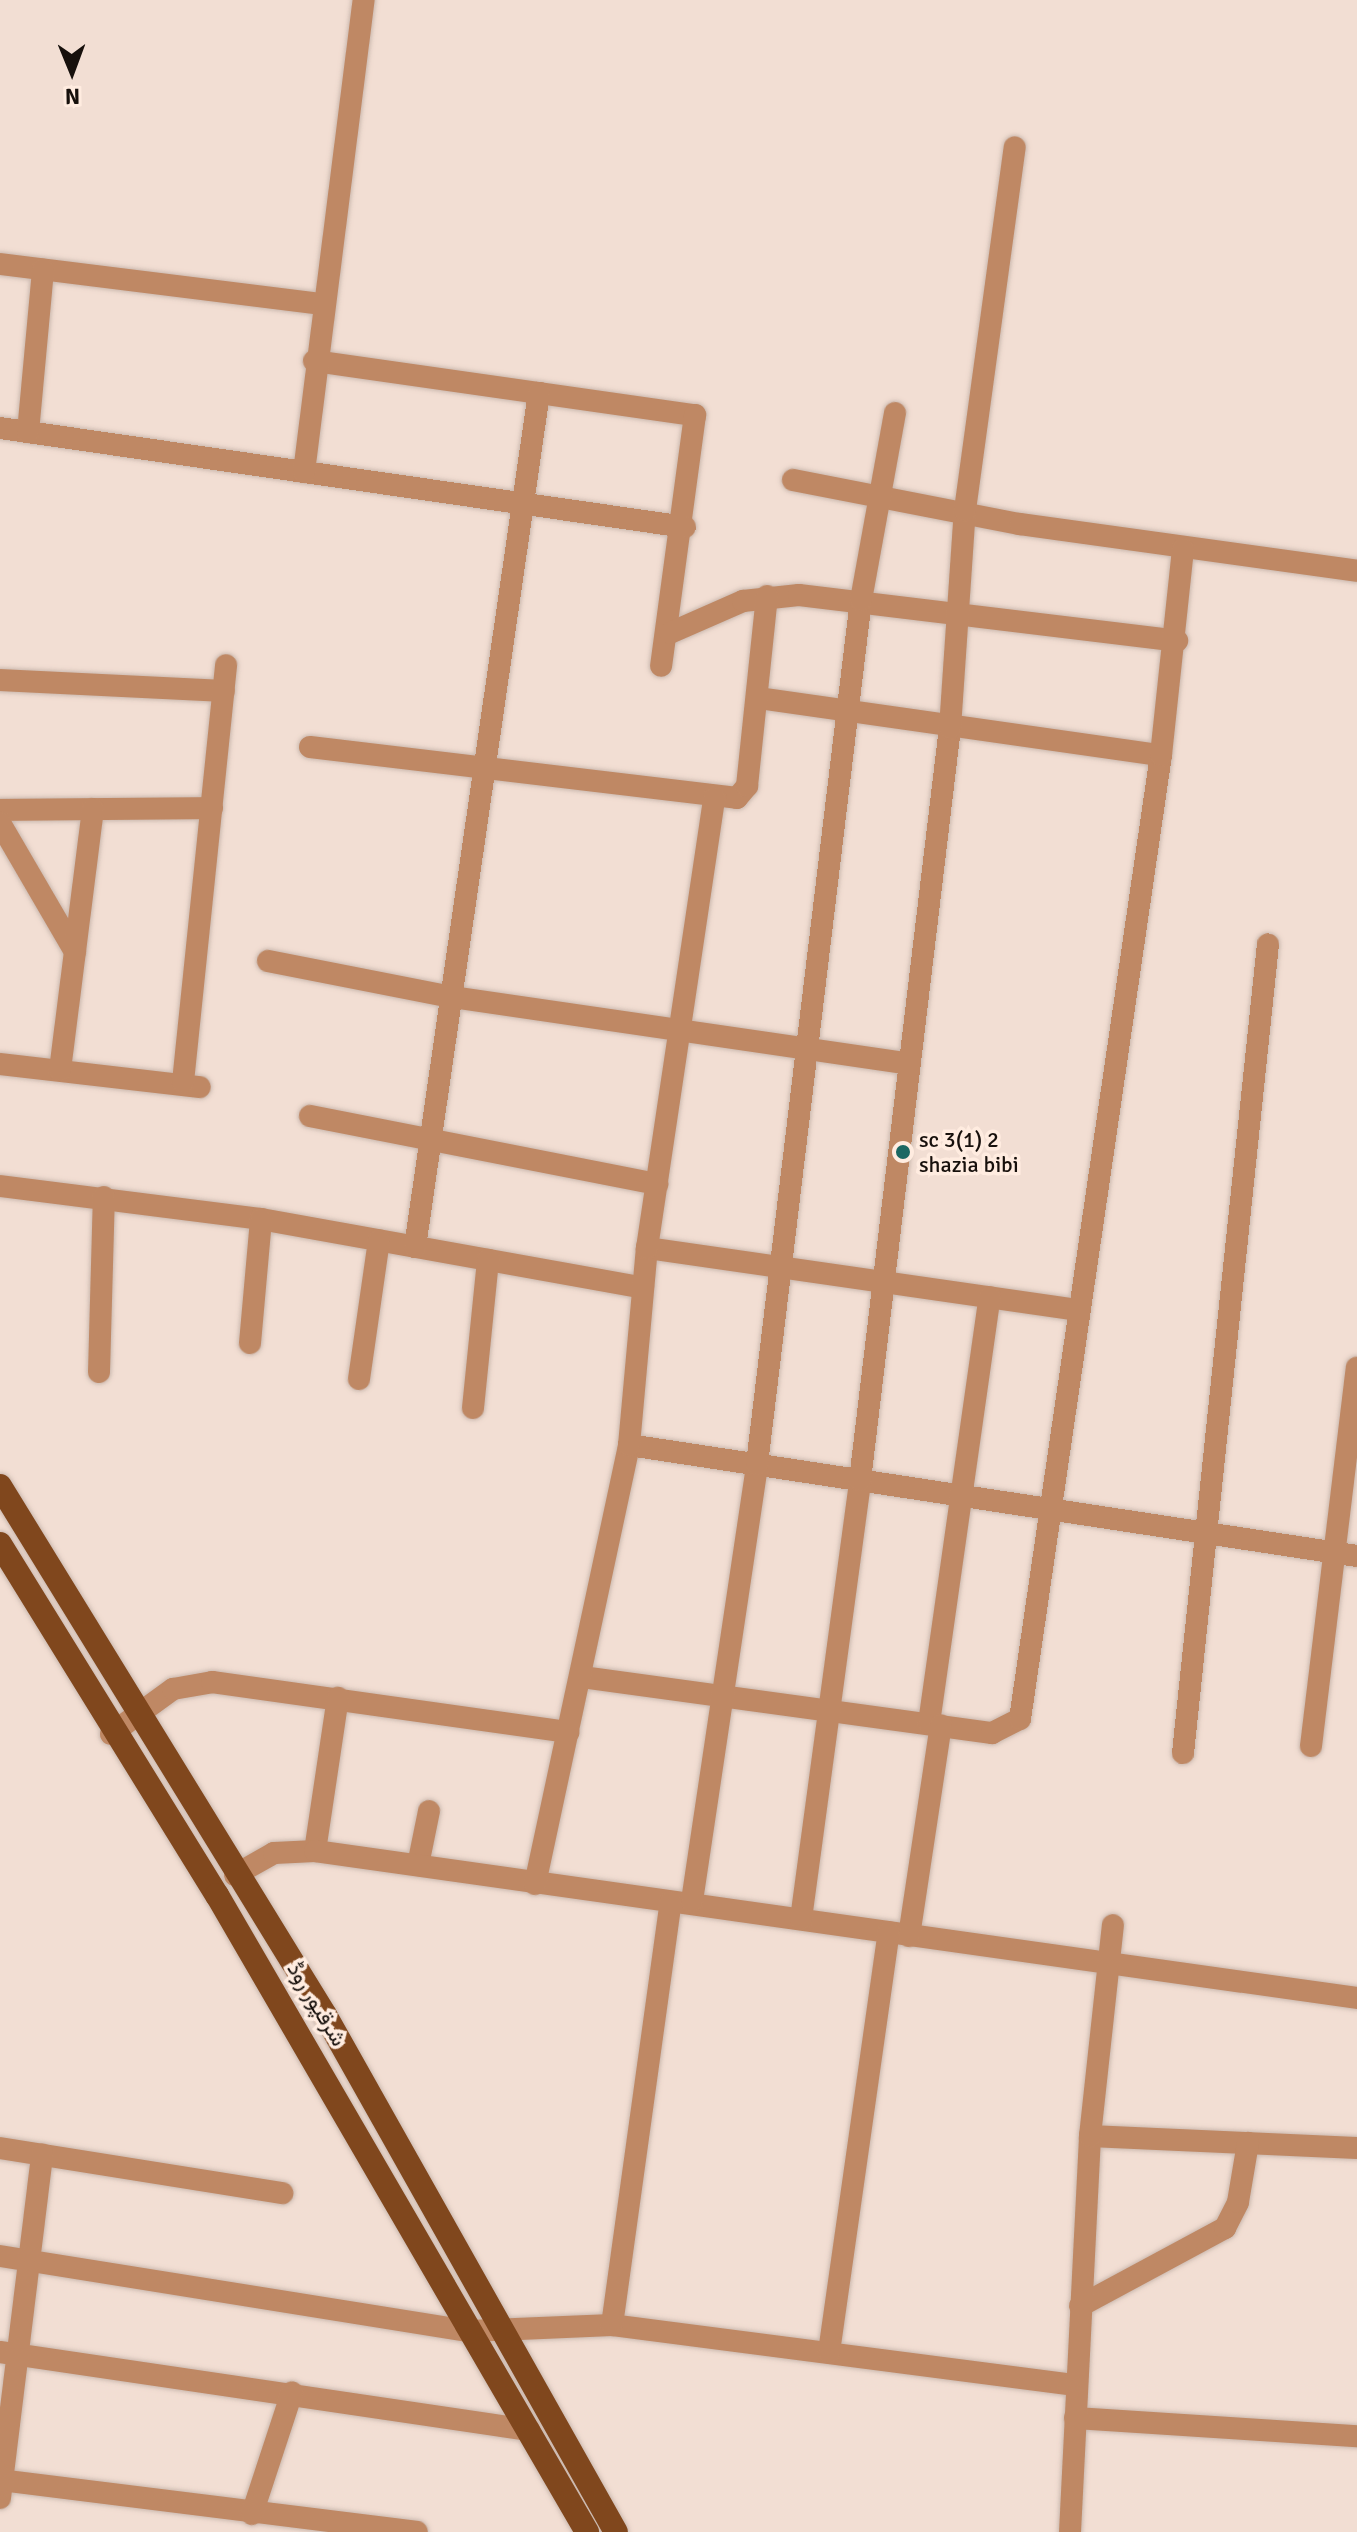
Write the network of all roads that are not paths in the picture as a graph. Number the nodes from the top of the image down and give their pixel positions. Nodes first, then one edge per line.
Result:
1 (364, 0) edge
2 (1015, 147) dead end
3 (0, 264) edge
4 (43, 270) junction
5 (322, 304) junction
6 (314, 361) junction
7 (539, 393) junction
8 (895, 413) dead end
9 (0, 428) edge
10 (28, 432) junction
11 (304, 472) junction
12 (793, 480) dead end
13 (877, 495) junction
14 (525, 504) junction
15 (965, 510) junction
16 (685, 527) junction
17 (1183, 549) junction
18 (1357, 571) edge
19 (767, 596) junction
20 (861, 600) junction
21 (962, 614) junction
22 (670, 633) junction
23 (1177, 641) junction
24 (226, 665) dead end
25 (661, 666) dead end
26 (0, 680) edge
27 (224, 691) junction
28 (758, 698) junction
29 (848, 713) junction
30 (950, 728) junction
31 (310, 747) dead end
32 (1161, 755) junction
33 (486, 764) junction
34 (714, 798) junction
35 (212, 808) junction
36 (93, 809) junction
37 (0, 810) edge
38 (0, 823) edge
39 (1268, 944) dead end
40 (75, 952) junction
41 (268, 961) dead end
42 (452, 997) junction
43 (678, 1029) junction
44 (807, 1046) junction
45 (907, 1063) junction
46 (0, 1064) edge
47 (60, 1070) junction
48 (310, 1116) dead end
49 (432, 1139) junction
50 (657, 1184) junction
51 (0, 1186) edge
52 (104, 1197) junction
53 (261, 1219) junction
54 (379, 1240) junction
55 (415, 1247) junction
56 (647, 1248) junction
57 (488, 1260) junction
58 (780, 1268) junction
59 (879, 1280) junction
60 (643, 1288) junction
61 (990, 1297) junction
62 (1077, 1310) junction
63 (250, 1343) dead end
64 (1357, 1368) edge
65 (99, 1372) dead end
66 (359, 1379) dead end
67 (473, 1408) dead end
68 (629, 1445) junction
69 (757, 1464) junction
70 (860, 1480) junction
71 (0, 1486) edge
72 (963, 1495) junction
73 (1051, 1508) junction
74 (1210, 1529) junction
75 (0, 1544) edge
76 (1333, 1552) junction
77 (1357, 1556) edge
78 (582, 1677) junction
79 (722, 1695) junction
80 (338, 1698) junction
81 (829, 1710) junction
82 (136, 1713) junction
83 (935, 1724) junction
84 (569, 1732) junction
85 (111, 1734) junction
86 (1311, 1746) dead end
87 (1183, 1753) dead end
88 (429, 1811) dead end
89 (315, 1851) junction
90 (418, 1865) junction
91 (235, 1875) junction
92 (535, 1884) junction
93 (681, 1901) junction
94 (801, 1919) junction
95 (1113, 1925) dead end
96 (899, 1934) junction
97 (1109, 1967) junction
98 (1357, 1998) edge
99 (1090, 2136) junction
100 (1248, 2143) junction
101 (0, 2148) edge
102 (1357, 2148) edge
103 (42, 2155) junction
104 (282, 2193) dead end
105 (0, 2256) edge
106 (31, 2260) junction
107 (1080, 2306) junction
108 (612, 2325) junction
109 (501, 2328) junction
110 (470, 2331) junction
111 (829, 2352) junction
112 (10, 2354) edge
113 (1076, 2385) junction
114 (292, 2392) junction
115 (1075, 2418) junction
116 (529, 2430) junction
117 (1357, 2436) edge
118 (1, 2486) edge
119 (262, 2521) edge
120 (417, 2532) edge
121 (587, 2532) edge
122 (616, 2532) edge
123 (1070, 2532) edge

1 - 5 street
2 - 15 street
3 - 4 street
4 - 5 street
4 - 10 street
5 - 6 street
6 - 7 street
6 - 11 street
7 - 14 street
7 - 16 street
8 - 13 street
9 - 10 street
10 - 11 street
11 - 14 street
12 - 13 street
13 - 15 street
13 - 20 street
14 - 16 street
14 - 33 street
15 - 17 street
15 - 21 street
16 - 22 street
17 - 18 street
17 - 23 street
19 - 20 street
19 - 22 street
19 - 28 street
20 - 21 street
20 - 29 street
21 - 23 street
21 - 30 street
22 - 25 street
23 - 32 street
24 - 27 street
26 - 27 street
27 - 35 street
28 - 29 street
28 - 34 street
29 - 30 street
29 - 44 street
30 - 32 street
30 - 45 street
31 - 33 street
32 - 62 street
33 - 34 street
33 - 42 street
34 - 43 street
35 - 36 street
35 - 47 street
36 - 37 street
36 - 40 street
38 - 40 street
39 - 74 street
40 - 47 street
41 - 42 street
42 - 43 street
42 - 49 street
43 - 44 street
43 - 50 street
44 - 45 street
44 - 58 street
45 - 59 street
46 - 47 street
48 - 49 street
49 - 50 street
49 - 55 street
50 - 56 street
51 - 52 street
52 - 53 street
52 - 65 street
53 - 54 street
53 - 63 street
54 - 55 street
54 - 66 street
55 - 57 street
56 - 58 street
56 - 60 street
57 - 60 street
57 - 67 street
58 - 59 street
58 - 69 street
59 - 61 street
59 - 70 street
60 - 68 street
61 - 62 street
61 - 72 street
62 - 73 street
64 - 76 street
68 - 69 street
68 - 78 street
69 - 70 street
69 - 79 street
70 - 72 street
70 - 81 street
71 - 82 main road, شرقپور روڈ
72 - 73 street
72 - 83 street
73 - 74 street
73 - 83 street
74 - 76 street
74 - 87 street
75 - 85 main road, شرقپور روڈ
76 - 77 street
76 - 86 street
78 - 79 street
78 - 84 street
79 - 81 street
79 - 93 street
80 - 82 street
80 - 84 street
80 - 89 street
81 - 83 street
81 - 94 street
82 - 85 street
82 - 91 main road, شرقپور روڈ
83 - 96 street
84 - 92 street
85 - 110 main road, شرقپور روڈ
88 - 90 street
89 - 90 street
89 - 91 street
90 - 92 street
91 - 109 main road, شرقپور روڈ
92 - 93 street
93 - 94 street
93 - 108 street
94 - 96 street
95 - 97 street
96 - 97 street
96 - 111 street
97 - 98 street
97 - 99 street
99 - 100 street
99 - 107 street
100 - 102 street
100 - 107 street
101 - 103 street
103 - 104 street
103 - 106 street
105 - 106 street
106 - 110 street
106 - 112 street
107 - 113 street
108 - 109 street
108 - 111 street
109 - 110 street
109 - 122 main road, شرقپور روڈ
110 - 116 main road, شرقپور روڈ
111 - 113 street
112 - 114 street
112 - 118 street
113 - 115 street
114 - 116 street
114 - 119 street
115 - 117 street
115 - 123 street
116 - 121 main road, شرقپور روڈ
118 - 119 street
119 - 120 street

